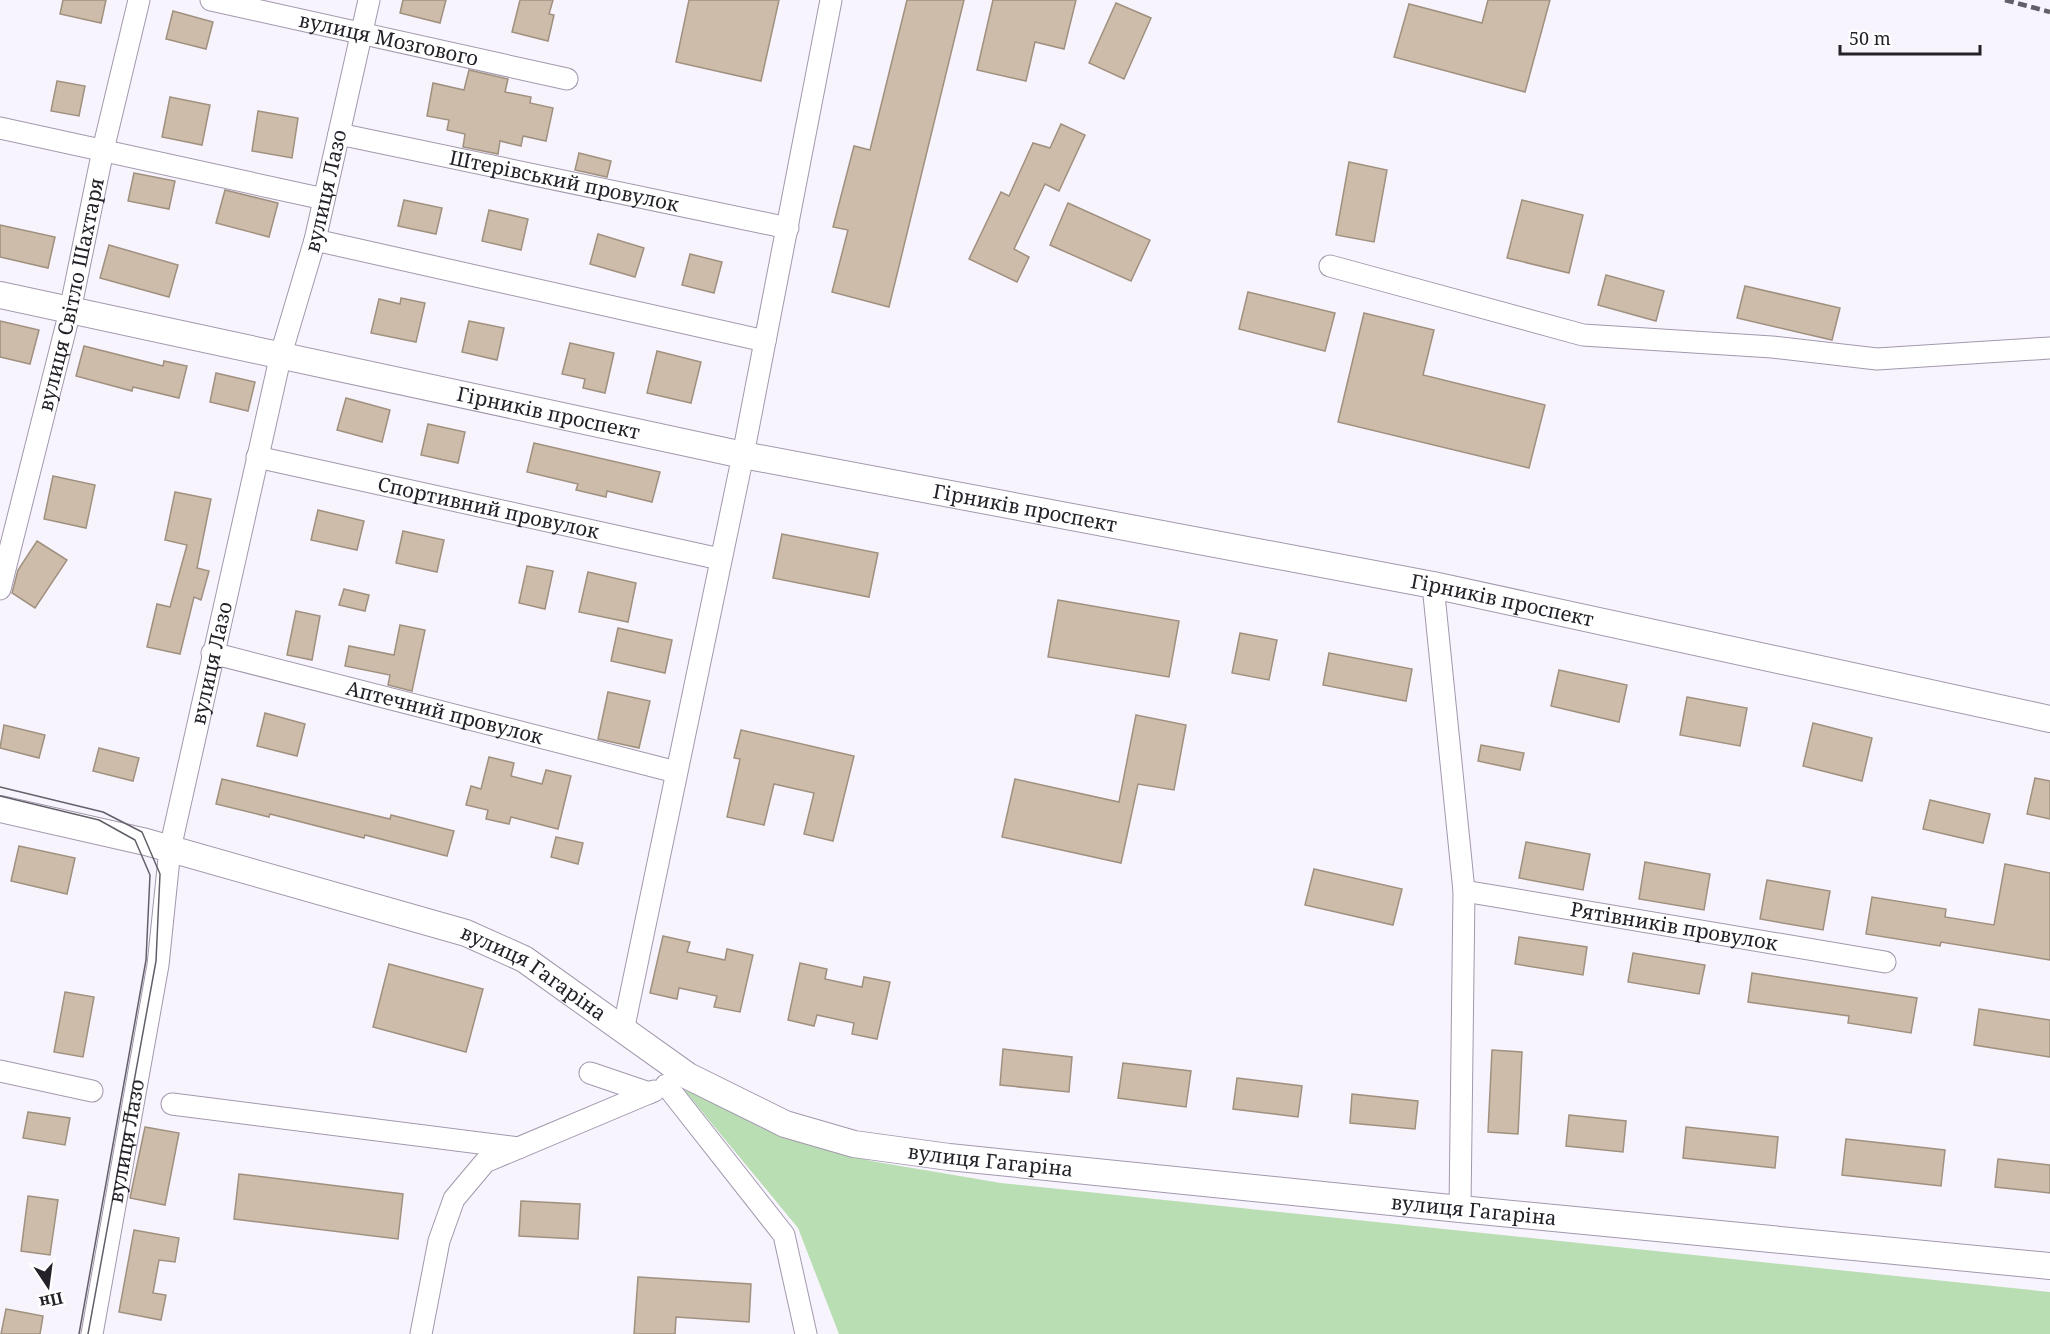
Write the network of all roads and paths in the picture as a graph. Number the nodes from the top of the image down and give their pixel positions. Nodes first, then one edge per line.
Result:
1 (139, 0) edge
2 (211, 0) edge
3 (369, 0) edge
4 (831, 0) edge
5 (361, 35) junction
6 (567, 79) dead end
7 (0, 128) edge
8 (339, 135) junction
9 (103, 150) junction
10 (324, 199) junction
11 (788, 228) junction
12 (315, 240) junction
13 (1330, 266) dead end
14 (0, 295) edge
15 (70, 311) junction
16 (765, 341) junction
17 (2050, 348) edge
18 (281, 354) junction
19 (743, 455) junction
20 (257, 456) junction
21 (720, 559) junction
22 (1433, 585) junction
23 (0, 589) edge
24 (212, 653) junction
25 (2050, 719) edge
26 (676, 772) junction
27 (0, 809) edge
28 (170, 849) junction
29 (1464, 891) junction
30 (1885, 962) dead end
31 (623, 1031) junction
32 (0, 1071) edge
33 (590, 1073) dead end
34 (668, 1085) junction
35 (92, 1090) dead end
36 (172, 1104) dead end
37 (519, 1148) junction
38 (1460, 1209) junction
39 (2050, 1266) edge
40 (92, 1334) edge
41 (421, 1334) edge
42 (806, 1334) edge

1 - 9 street, вулиця Світло Шахтаря
2 - 5 street, вулиця Мозгового
3 - 5 street, вулиця Лазо
4 - 11 street
5 - 6 street, вулиця Мозгового
5 - 8 street, вулиця Лазо
7 - 9 street
8 - 10 street, вулиця Лазо
8 - 11 street, Штерівський провулок
9 - 10 street
9 - 15 street, вулиця Світло Шахтаря
10 - 12 street, вулиця Лазо
11 - 16 street
12 - 16 street
12 - 18 street, вулиця Лазо
13 - 17 street
14 - 15 main road, Гірників проспект
15 - 18 main road, Гірників проспект
15 - 23 street, вулиця Світло Шахтаря
16 - 19 street
18 - 19 main road, Гірників проспект
18 - 20 street, вулиця Лазо
19 - 21 street
19 - 22 main road, Гірників проспект
20 - 21 street, Спортивний провулок
20 - 24 street, вулиця Лазо
21 - 26 street
22 - 25 main road, Гірників проспект
22 - 29 street
24 - 26 street, Аптечний провулок
24 - 28 street, вулиця Лазо
26 - 31 street
27 - 28 main road, вулиця Гагаріна
28 - 31 main road, вулиця Гагаріна
28 - 40 street, вулиця Лазо
29 - 30 street, Рятівників провулок
29 - 38 street
31 - 34 main road, вулиця Гагаріна
32 - 35 street
33 - 34 street
34 - 37 street
34 - 38 main road, вулиця Гагаріна
34 - 42 street
36 - 37 street
37 - 41 street
38 - 39 main road, вулиця Гагаріна

